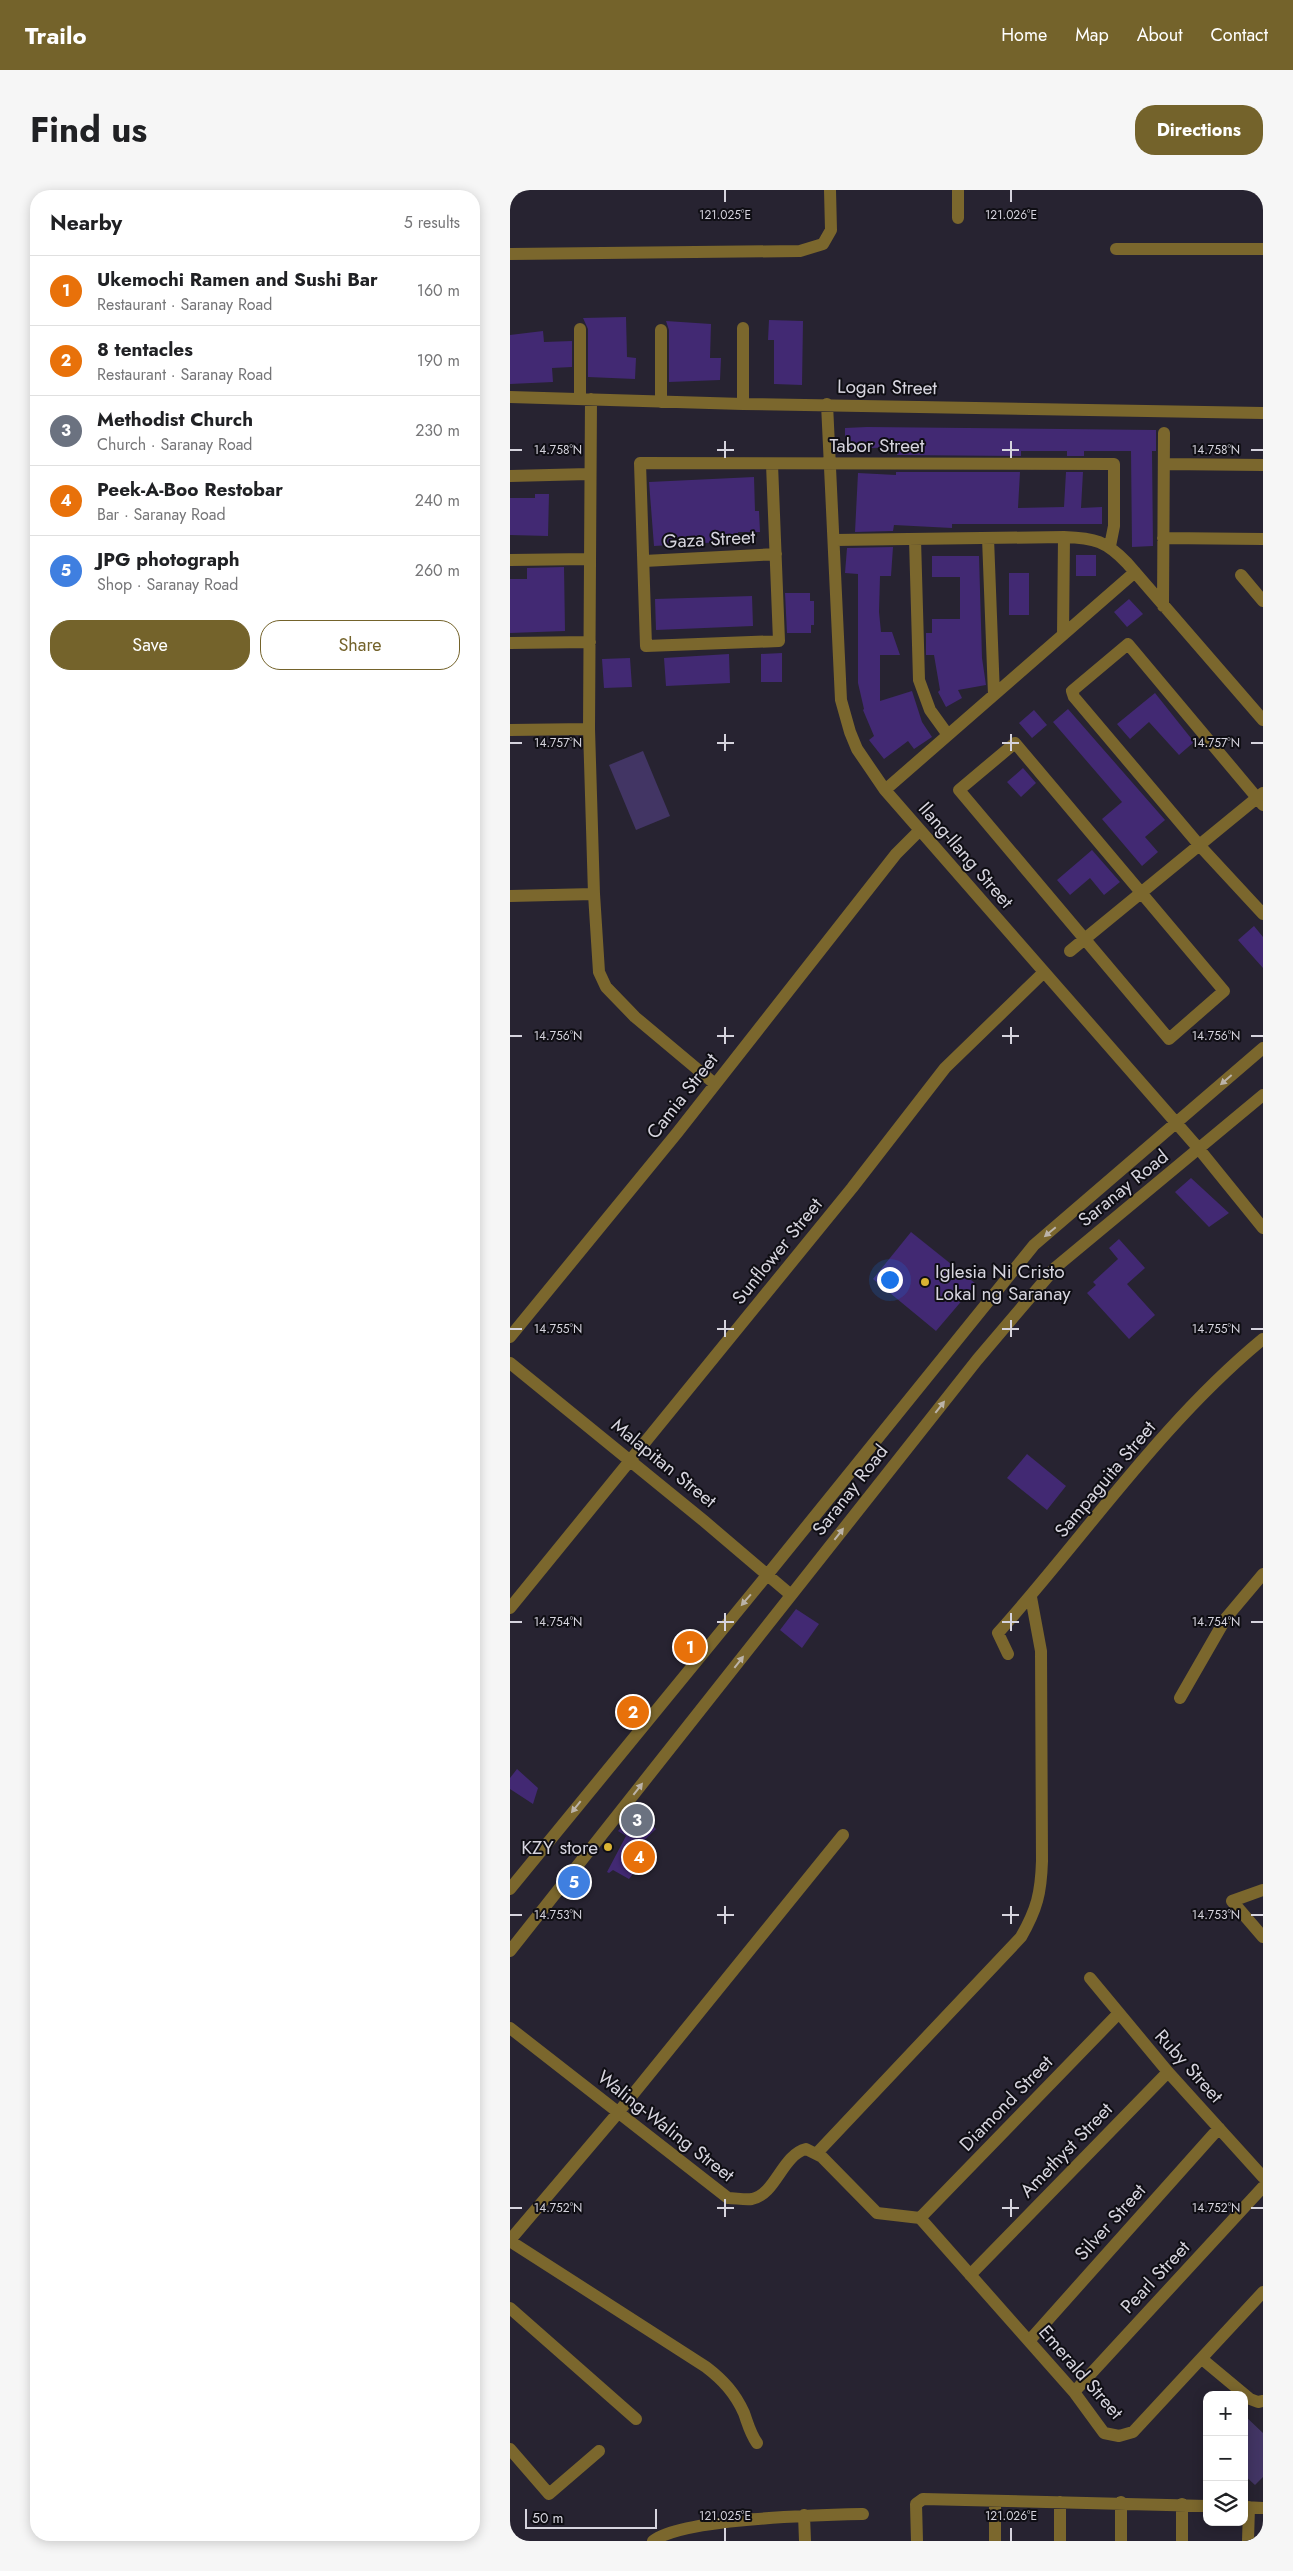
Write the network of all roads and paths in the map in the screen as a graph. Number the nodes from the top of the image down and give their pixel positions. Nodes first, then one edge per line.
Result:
1 (830, 190) edge
2 (958, 190) edge
3 (958, 218) dead end
4 (1116, 249) dead end
5 (1263, 249) edge
6 (510, 254) edge
7 (743, 328) dead end
8 (580, 329) dead end
9 (661, 330) dead end
10 (510, 397) edge
11 (585, 398) junction
12 (661, 402) junction
13 (743, 404) junction
14 (827, 404) junction
15 (1263, 413) edge
16 (1164, 433) dead end
17 (772, 464) junction
18 (831, 464) junction
19 (1164, 464) junction
20 (1263, 465) edge
21 (589, 474) junction
22 (510, 476) edge
23 (1064, 537) junction
24 (988, 538) junction
25 (1163, 538) junction
26 (915, 539) junction
27 (1263, 539) edge
28 (835, 540) junction
29 (1110, 546) junction
30 (776, 554) junction
31 (590, 559) junction
32 (510, 560) edge
33 (644, 561) junction
34 (1135, 572) junction
35 (1241, 575) dead end
36 (1263, 601) edge
37 (1163, 606) junction
38 (1063, 635) junction
39 (590, 642) junction
40 (510, 643) edge
41 (994, 696) junction
42 (1263, 720) edge
43 (589, 729) junction
44 (510, 730) edge
45 (948, 735) junction
46 (885, 790) junction
47 (1261, 799) edge
48 (920, 830) junction
49 (1200, 846) junction
50 (1142, 893) junction
51 (594, 894) junction
52 (510, 896) edge
53 (1263, 914) edge
54 (1084, 939) junction
55 (1070, 951) dead end
56 (1043, 973) junction
57 (1263, 1048) edge
58 (715, 1084) junction
59 (1263, 1095) edge
60 (1177, 1124) junction
61 (1199, 1149) junction
62 (1263, 1228) edge
63 (510, 1337) edge
64 (1263, 1339) edge
65 (510, 1363) edge
66 (632, 1461) junction
67 (768, 1574) junction
68 (1263, 1574) edge
69 (791, 1595) junction
70 (1031, 1597) junction
71 (510, 1608) edge
72 (1008, 1654) dead end
73 (1180, 1698) dead end
74 (843, 1834) dead end
75 (510, 1889) edge
76 (1263, 1890) edge
77 (1263, 1937) edge
78 (510, 1951) edge
79 (1090, 1978) dead end
80 (1118, 2014) junction
81 (510, 2028) edge
82 (1168, 2072) junction
83 (617, 2114) junction
84 (1219, 2128) junction
85 (818, 2153) junction
86 (1263, 2177) edge
87 (1263, 2187) edge
88 (920, 2218) junction
89 (510, 2241) edge
90 (970, 2275) junction
91 (1263, 2292) edge
92 (510, 2308) edge
93 (1028, 2341) junction
94 (1202, 2359) junction
95 (1074, 2392) junction
96 (1263, 2401) edge
97 (636, 2419) dead end
98 (757, 2443) dead end
99 (510, 2448) edge
100 (599, 2451) dead end
101 (995, 2501) junction
102 (1060, 2502) junction
103 (1122, 2502) junction
104 (1182, 2504) junction
105 (1203, 2506) edge
106 (1248, 2507) edge
107 (1263, 2508) edge
108 (863, 2514) dead end
109 (804, 2515) junction
110 (1248, 2526) edge
111 (654, 2540) edge
112 (804, 2541) edge
113 (917, 2541) edge
114 (995, 2541) edge
115 (1060, 2541) edge
116 (1121, 2541) edge
117 (1182, 2541) edge
118 (1248, 2541) edge

1 - 6 street
2 - 3 street
4 - 5 street
7 - 13 street
8 - 11 street
9 - 12 street
10 - 11 street, Logan Street
11 - 12 street, Logan Street
11 - 21 street
12 - 13 street, Logan Street
13 - 14 street, Logan Street
14 - 15 street, Logan Street
14 - 18 street, Ilang-Ilang Street
16 - 19 street
17 - 18 street, Tabor Street
17 - 30 street
17 - 33 street, Tabor Street
18 - 28 street, Ilang-Ilang Street
18 - 29 street, Tabor Street
19 - 20 street
19 - 25 street
21 - 22 street
21 - 31 street
23 - 24 street
23 - 29 street
23 - 38 street
24 - 26 street
24 - 41 street
25 - 27 street
25 - 37 street
26 - 28 street
26 - 45 street
28 - 46 street, Ilang-Ilang Street
29 - 34 street
30 - 33 street, Gaza Street
30 - 33 street
31 - 32 street
31 - 39 street
34 - 37 street
34 - 38 street
35 - 36 street
37 - 42 street
38 - 41 street
39 - 40 street
39 - 43 street
41 - 45 street
43 - 44 street
43 - 51 street
45 - 46 street
46 - 48 street, Ilang-Ilang Street
47 - 49 street
47 - 49 street
48 - 56 street, Ilang-Ilang Street
48 - 58 street, Camia Street
49 - 50 street
49 - 53 street
50 - 54 street
50 - 54 street
50 - 54 street
51 - 52 street
51 - 58 street
54 - 55 street
56 - 60 street, Ilang-Ilang Street
56 - 66 street, Sunflower Street
57 -> 60 street, Saranay Road
58 - 63 street, Camia Street
59 - 61 street, Saranay Road
60 - 61 street, Ilang-Ilang Street
60 -> 67 street, Saranay Road
61 - 62 street, Ilang-Ilang Street
69 -> 61 street, Saranay Road
64 - 70 street, Sampaguita Street
65 - 66 street, Malapitan Street
66 - 67 street, Malapitan Street
66 - 71 street, Sunflower Street
67 - 69 street, Malapitan Street
67 -> 75 street, Saranay Road
68 - 73 street
78 -> 69 street, Saranay Road
70 - 72 street, Sampaguita Street
70 - 85 street
74 - 83 street
76 - 77 street
79 - 80 street, Ruby Street
80 - 82 street, Ruby Street
80 - 88 street, Diamond Street
81 - 83 street, Waling-Waling Street
82 - 84 street, Ruby Street
82 - 90 street, Amethyst Street
83 - 85 street, Waling-Waling Street
83 - 89 street
84 - 86 street, Ruby Street
84 - 93 street, Silver Street
85 - 88 street
87 - 95 street, Pearl Street
88 - 90 street, Emerald Street
89 - 98 street
90 - 93 street, Emerald Street
91 - 94 street, Emerald Street
92 - 97 street
93 - 95 street, Emerald Street
94 - 95 street, Emerald Street
94 - 96 street
99 - 100 street
101 - 102 street
101 - 113 street
101 - 114 street
102 - 103 street
102 - 115 street
103 - 104 street
103 - 116 street
104 - 105 street
104 - 117 street
106 - 107 street
108 - 109 street
109 - 111 street
109 - 112 street
110 - 118 street

